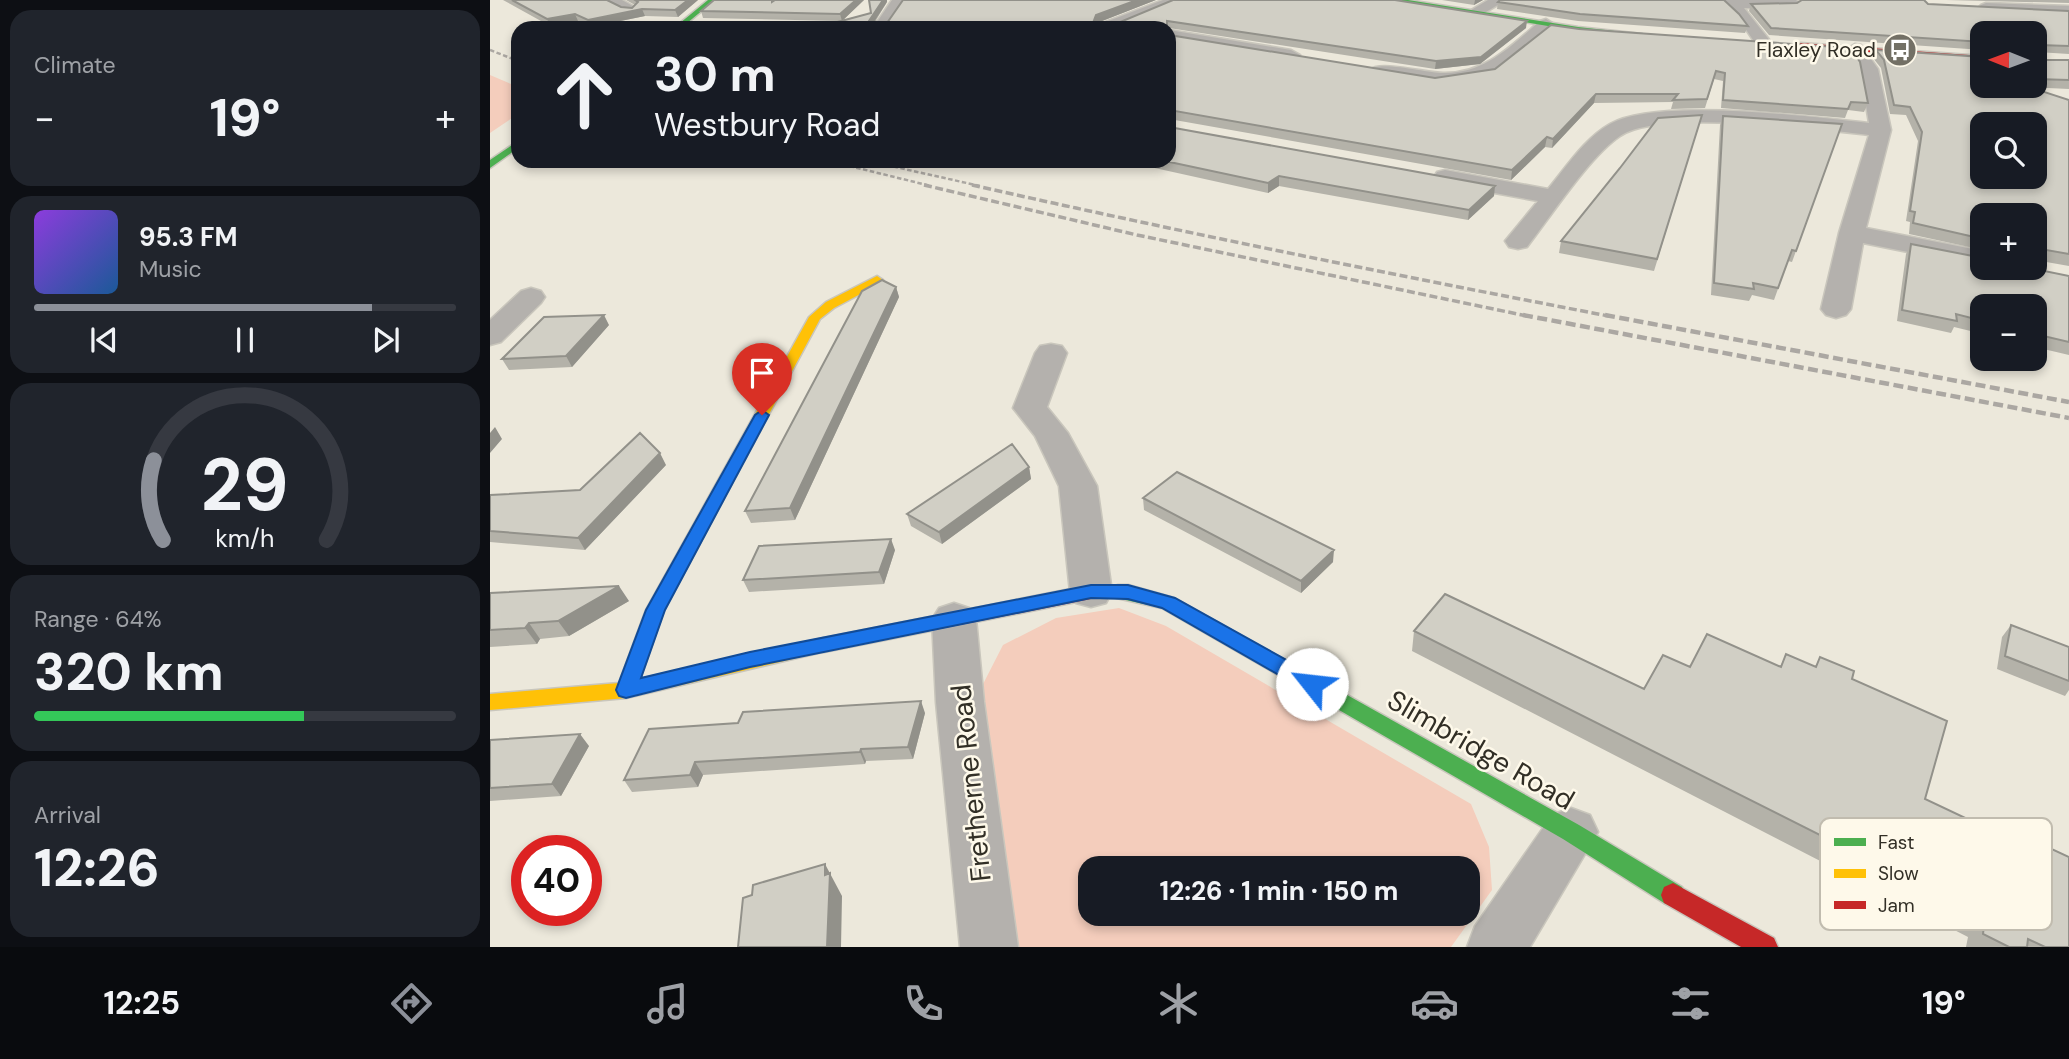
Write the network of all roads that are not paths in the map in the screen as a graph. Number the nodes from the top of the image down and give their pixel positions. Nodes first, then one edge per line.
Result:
1 (610, 0) edge
2 (712, 0) edge
3 (899, 0) edge
4 (1176, 0) edge
5 (1396, 0) edge
6 (1499, 0) edge
7 (1728, 2) edge
8 (1794, 5) edge
9 (1971, 7) edge
10 (630, 9) edge
11 (2069, 11) edge
12 (1476, 12) junction
13 (686, 21) edge
14 (886, 21) edge
15 (1123, 21) edge
16 (1546, 24) junction
17 (1658, 35) edge
18 (1176, 36) edge
19 (1737, 40) edge
20 (1777, 43) junction
21 (1856, 49) junction
22 (1970, 57) edge
23 (1307, 58) edge
24 (1362, 67) edge
25 (1881, 130) junction
26 (511, 149) edge
27 (490, 165) edge
28 (1424, 173) edge
29 (1554, 197) junction
30 (1852, 233) junction
31 (1518, 241) dead end
32 (1970, 256) edge
33 (877, 280) edge
34 (531, 297) dead end
35 (1836, 309) dead end
36 (490, 336) edge
37 (1051, 353) dead end
38 (1109, 592) junction
39 (954, 618) junction
40 (626, 690) junction
41 (490, 702) edge
42 (1571, 832) junction
43 (989, 947) edge
44 (1496, 947) edge
45 (1765, 947) edge

1 - 10 street
2 - 13 main road
3 - 14 street
4 - 15 street
5 - 12 main road
6 - 12 street
7 - 8 street
7 - 20 street
9 - 11 street
12 - 16 main road
16 - 17 main road
16 - 24 street
18 - 23 street
19 - 20 main road
20 - 21 main road
21 - 22 main road
21 - 25 street
25 - 29 street
25 - 30 street
26 - 27 main road
28 - 29 street
29 - 31 street
30 - 32 street
30 - 35 street
33 - 40 main road
34 - 36 street
37 - 38 street
38 - 39 main road
38 - 42 main road, Slimbridge Road
39 - 40 main road
39 - 43 street, Fretherne Road
40 - 41 main road
42 - 44 street
42 - 45 main road, Slimbridge Road

